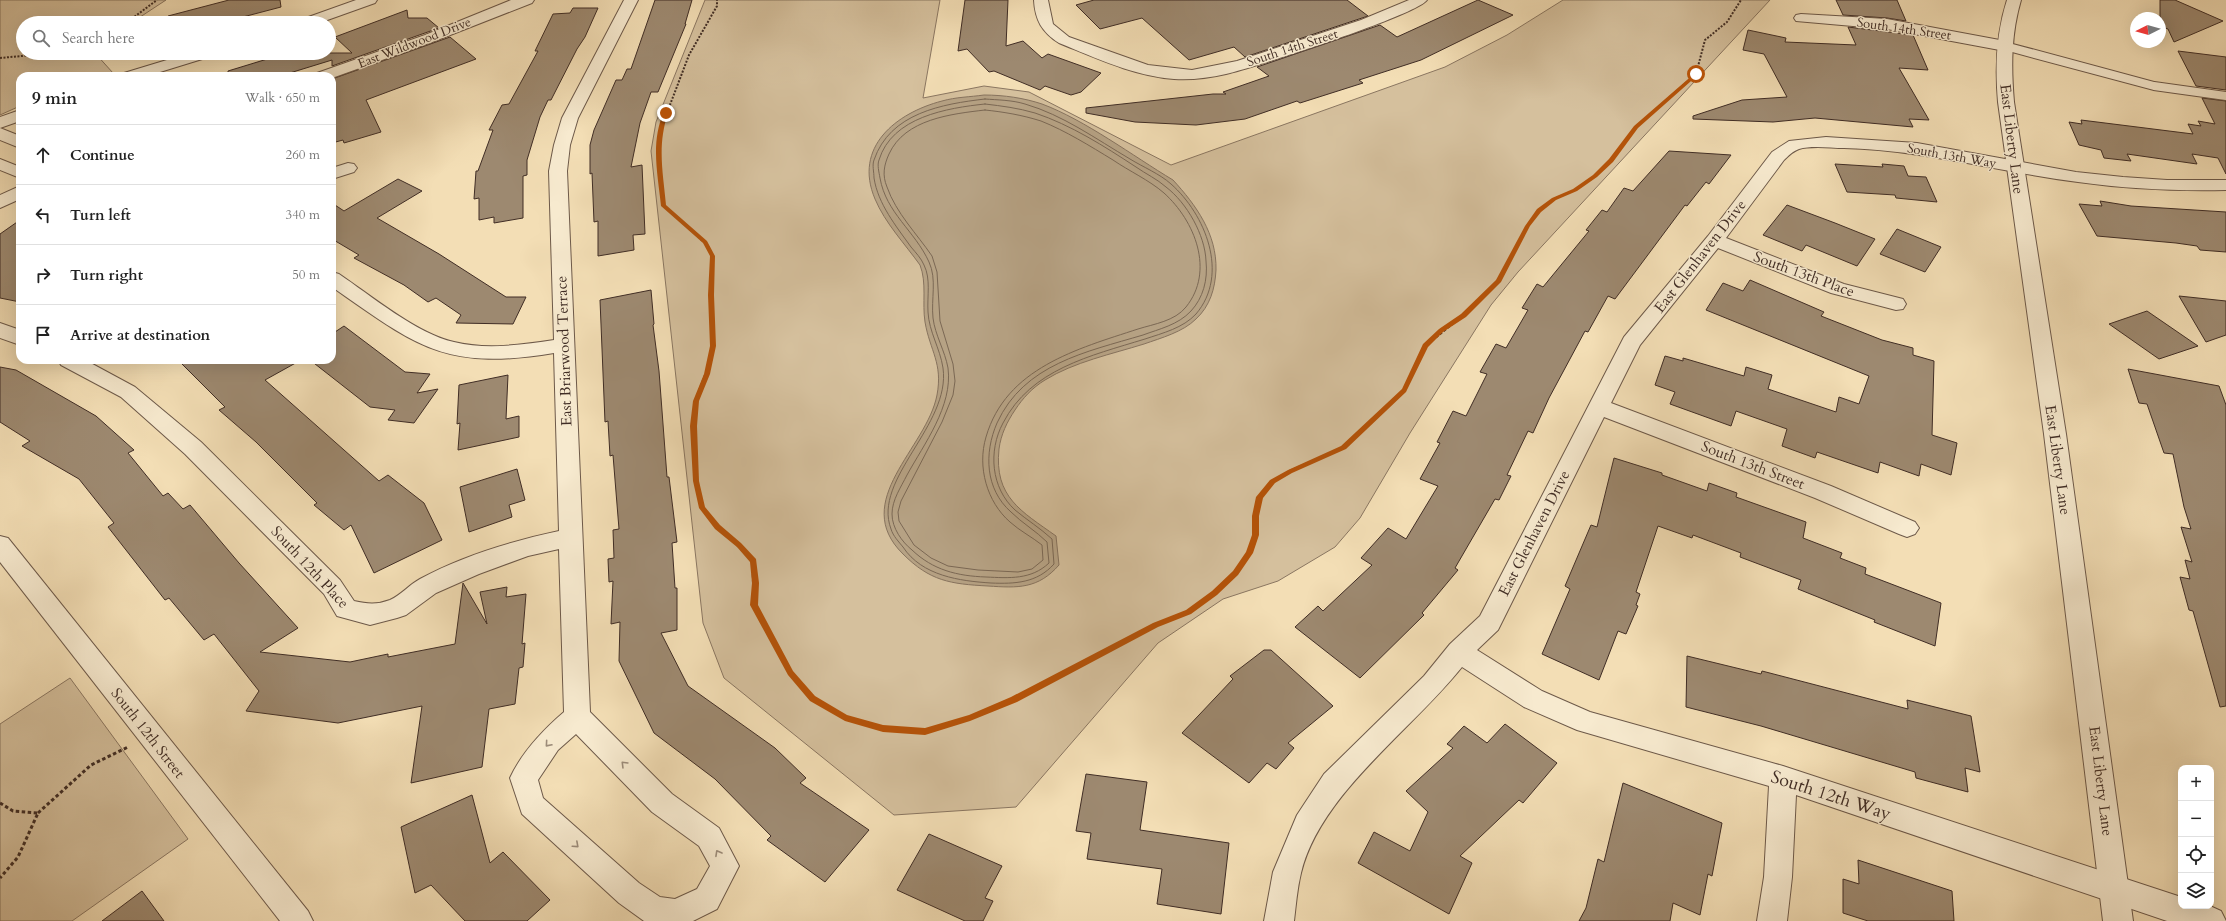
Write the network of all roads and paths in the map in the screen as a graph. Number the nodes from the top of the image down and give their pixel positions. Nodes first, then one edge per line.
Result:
1 (157, 0) edge
2 (370, 0) edge
3 (527, 0) edge
4 (631, 0) edge
5 (717, 0) edge
6 (1041, 0) edge
7 (1420, 0) edge
8 (1741, 0) edge
9 (2014, 0) edge
10 (135, 16) edge
11 (325, 16) edge
12 (1802, 18) dead end
13 (2004, 46) junction
14 (16, 57) edge
15 (0, 58) edge
16 (184, 60) edge
17 (143, 72) edge
18 (333, 72) edge
19 (2226, 96) edge
20 (16, 117) edge
21 (0, 124) edge
22 (0, 133) edge
23 (16, 142) edge
24 (1797, 144) joint
25 (16, 156) edge
26 (0, 164) edge
27 (2015, 166) junction
28 (16, 170) edge
29 (2226, 185) edge
30 (16, 192) edge
31 (0, 202) edge
32 (1715, 240) junction
33 (336, 281) edge
34 (1896, 304) dead end
35 (0, 330) edge
36 (16, 336) edge
37 (563, 345) junction
38 (76, 364) edge
39 (1598, 406) junction
40 (1907, 528) dead end
41 (571, 538) junction
42 (0, 545) edge
43 (1459, 652) junction
44 (577, 717) junction
45 (151, 737) junction
46 (1783, 778) junction
47 (0, 803) edge
48 (38, 813) junction
49 (0, 878) edge
50 (2114, 890) junction
51 (298, 921) edge
52 (1279, 921) edge
53 (1772, 921) edge
54 (2118, 921) edge
55 (2211, 921) edge

1 - 10 path
2 - 11 street
3 - 18 street, East Wildwood Drive
4 - 37 street, East Briarwood Terrace
5 - 8 path
6 - 7 street, South 14th Street
9 - 13 street, East Liberty Lane
12 - 13 street, South 14th Street
13 - 19 lane
13 - 27 street, East Liberty Lane
14 - 15 path
16 - 17 street
20 - 21 street
22 - 23 street
24 - 27 street, South 13th Way
24 - 32 street, East Glenhaven Drive
25 - 26 street
26 - 28 street
27 - 29 street, South 13th Way
27 - 50 street, East Liberty Lane
30 - 31 street
32 - 34 street, South 13th Place
32 - 39 street, East Glenhaven Drive
33 - 37 street
35 - 36 street
37 - 41 street, East Briarwood Terrace
38 - 41 street, South 12th Place
39 - 40 street, South 13th Street
39 - 43 street, East Glenhaven Drive
41 - 44 street, East Briarwood Terrace
42 - 45 street, South 12th Street
43 - 46 street, South 12th Way
43 - 52 street, East Glenhaven Drive
44 -> 44 street
45 - 48 path
45 - 51 street, South 12th Street
46 - 50 street, South 12th Way
46 - 53 street
47 - 48 path
48 - 49 path
50 - 54 street, East Liberty Lane
50 - 55 street, South 12th Way

